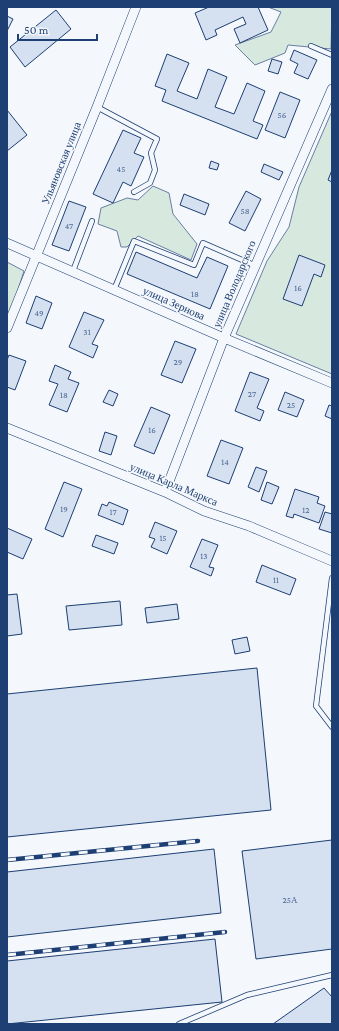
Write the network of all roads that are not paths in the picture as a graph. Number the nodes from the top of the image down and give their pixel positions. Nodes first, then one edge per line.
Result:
1 (136, 7) edge
2 (311, 46) dead end
3 (332, 55) edge
4 (332, 89) edge
5 (97, 107) junction
6 (134, 192) dead end
7 (92, 221) dead end
8 (7, 243) edge
9 (37, 255) junction
10 (256, 266) junction
11 (73, 271) junction
12 (114, 290) junction
13 (7, 328) edge
14 (224, 338) junction
15 (332, 383) edge
16 (7, 428) edge
17 (165, 492) junction
18 (332, 561) edge
19 (332, 578) edge
20 (332, 727) edge
21 (332, 974) edge
22 (179, 1024) edge

1 - 5 street, Ульяновская улица
2 - 3 lane
4 - 10 street, улица Володарского
5 - 6 lane
5 - 9 street, Ульяновская улица
7 - 11 lane
8 - 9 street, улица Зернова
9 - 11 street, улица Зернова
9 - 13 street, Ульяновская улица
10 - 12 lane
10 - 14 street, улица Володарского
11 - 12 street, улица Зернова
12 - 14 street, улица Зернова
14 - 15 street, улица Зернова
14 - 17 street, улица Володарского
16 - 17 street, улица Карла Маркса
17 - 18 street, улица Карла Маркса
19 - 20 lane
21 - 22 lane

